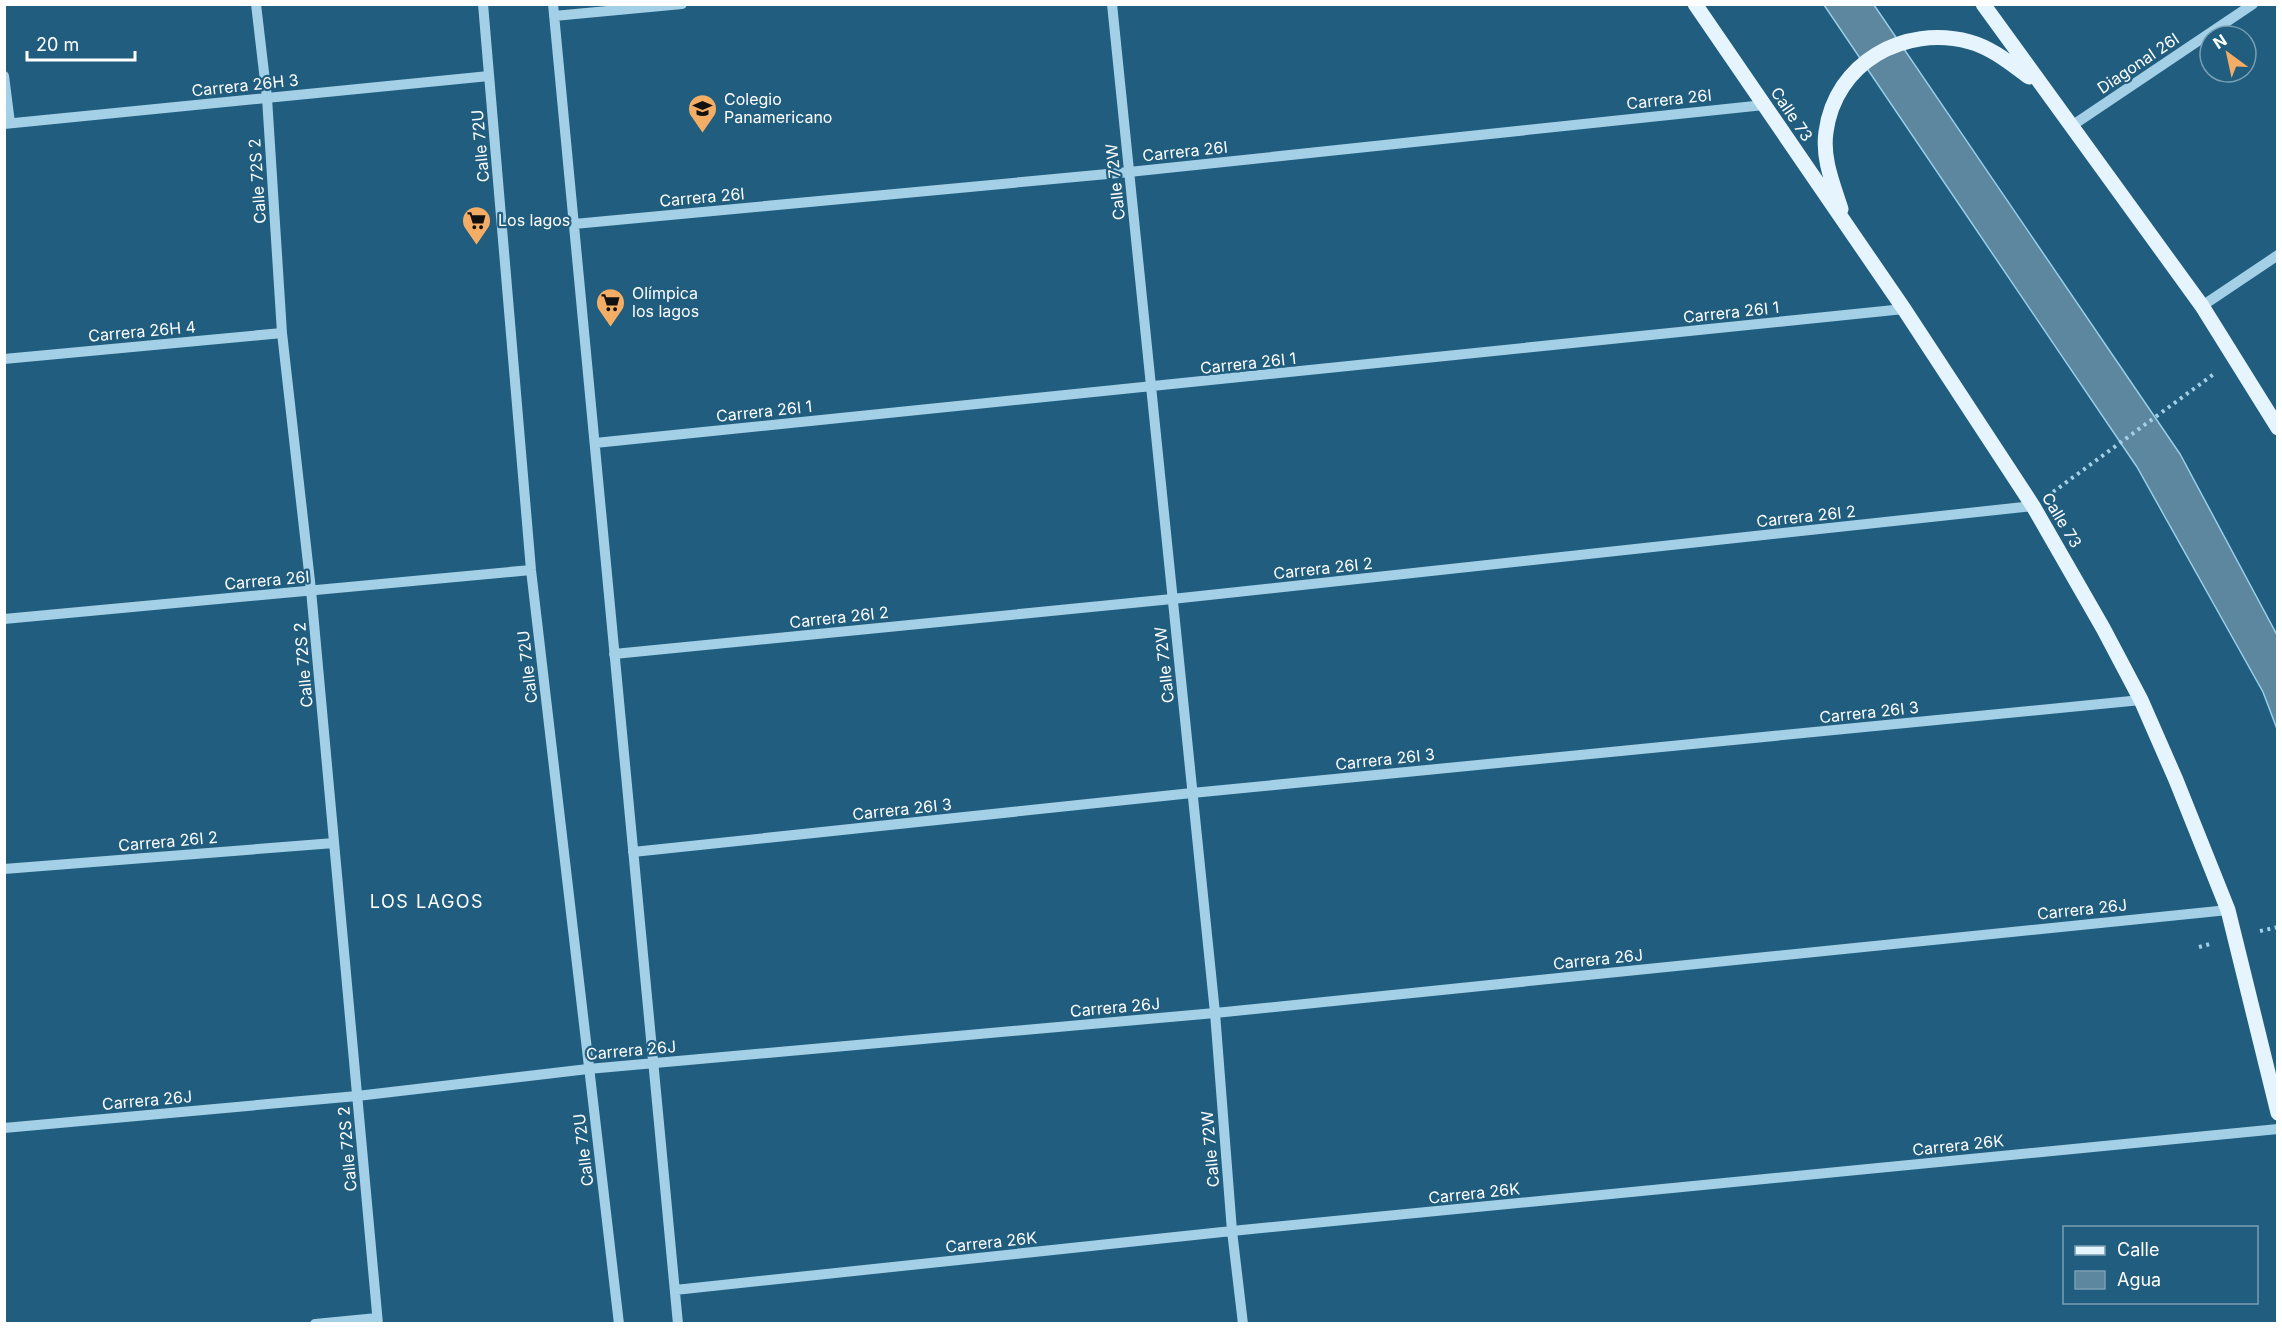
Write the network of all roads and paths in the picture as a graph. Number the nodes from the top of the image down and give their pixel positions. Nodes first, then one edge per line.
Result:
1 (256, 4) edge
2 (483, 4) edge
3 (682, 4) edge
4 (1112, 4) edge
5 (1695, 4) edge
6 (1983, 4) edge
7 (2253, 4) edge
8 (553, 10) edge
9 (4, 76) edge
10 (489, 76) junction
11 (2037, 81) junction
12 (267, 98) junction
13 (1764, 105) junction
14 (7, 124) edge
15 (2070, 127) junction
16 (1129, 172) junction
17 (574, 224) junction
18 (1846, 226) junction
19 (2277, 255) edge
20 (2202, 306) junction
21 (1904, 309) junction
22 (282, 333) junction
23 (4, 359) edge
24 (2206, 379) dead end
25 (1151, 388) junction
26 (2277, 428) edge
27 (595, 443) junction
28 (2079, 473) dead end
29 (2034, 506) junction
30 (531, 570) junction
31 (311, 590) junction
32 (1172, 599) junction
33 (4, 619) edge
34 (614, 654) junction
35 (2141, 700) junction
36 (1192, 793) junction
37 (334, 843) junction
38 (633, 852) junction
39 (4, 869) edge
40 (2228, 910) junction
41 (1215, 1013) junction
42 (654, 1063) junction
43 (588, 1069) junction
44 (357, 1096) junction
45 (2277, 1113) edge
46 (4, 1128) edge
47 (2277, 1129) edge
48 (1232, 1231) junction
49 (675, 1290) junction
50 (377, 1321) edge
51 (315, 1323) edge
52 (619, 1323) edge
53 (678, 1323) edge
54 (1243, 1323) edge

1 - 12 street, Calle 72S 2
2 - 10 street, Calle 72U
3 - 8 street
4 - 16 street, Calle 72W
5 - 13 main road, Calle 73
6 - 11 main road
7 - 15 street, Diagonal 26I
8 - 17 street
9 - 14 street
10 - 12 street, Carrera 26H 3
10 - 30 street, Calle 72U
11 - 15 main road
11 - 18 main road
12 - 14 street, Carrera 26H 3
12 - 22 street, Calle 72S 2
13 - 16 street, Carrera 26I
13 - 18 main road, Calle 73
15 - 20 main road
16 - 17 street, Carrera 26I
16 - 25 street, Calle 72W
17 - 27 street
18 - 21 main road, Calle 73
19 - 20 street
20 - 26 main road
21 - 25 street, Carrera 26I 1
21 - 29 main road, Calle 73
22 - 23 street, Carrera 26H 4
22 - 31 street, Calle 72S 2
24 - 28 path
25 - 27 street, Carrera 26I 1
25 - 32 street, Calle 72W
27 - 34 street
29 - 32 street, Carrera 26I 2
29 - 35 main road, Calle 73
30 - 31 street, Carrera 26I
30 - 43 street, Calle 72U
31 - 33 street, Carrera 26I
31 - 37 street, Calle 72S 2
32 - 34 street, Carrera 26I 2
32 - 36 street, Calle 72W
34 - 38 street
35 - 36 street, Carrera 26I 3
35 - 40 main road, Calle 73
36 - 38 street, Carrera 26I 3
36 - 41 street, Calle 72W
37 - 39 street, Carrera 26I 2
37 - 44 street, Calle 72S 2
38 - 42 street
40 - 41 street, Carrera 26J
40 - 45 main road, Calle 73
41 - 42 street, Carrera 26J
41 - 48 street, Calle 72W
42 - 43 street, Carrera 26J
42 - 49 street
43 - 44 street, Carrera 26J
43 - 52 street, Calle 72U
44 - 46 street, Carrera 26J
44 - 50 street, Calle 72S 2
47 - 48 street, Carrera 26K
48 - 49 street, Carrera 26K
48 - 54 street, Calle 72W
49 - 53 street
50 - 51 street

